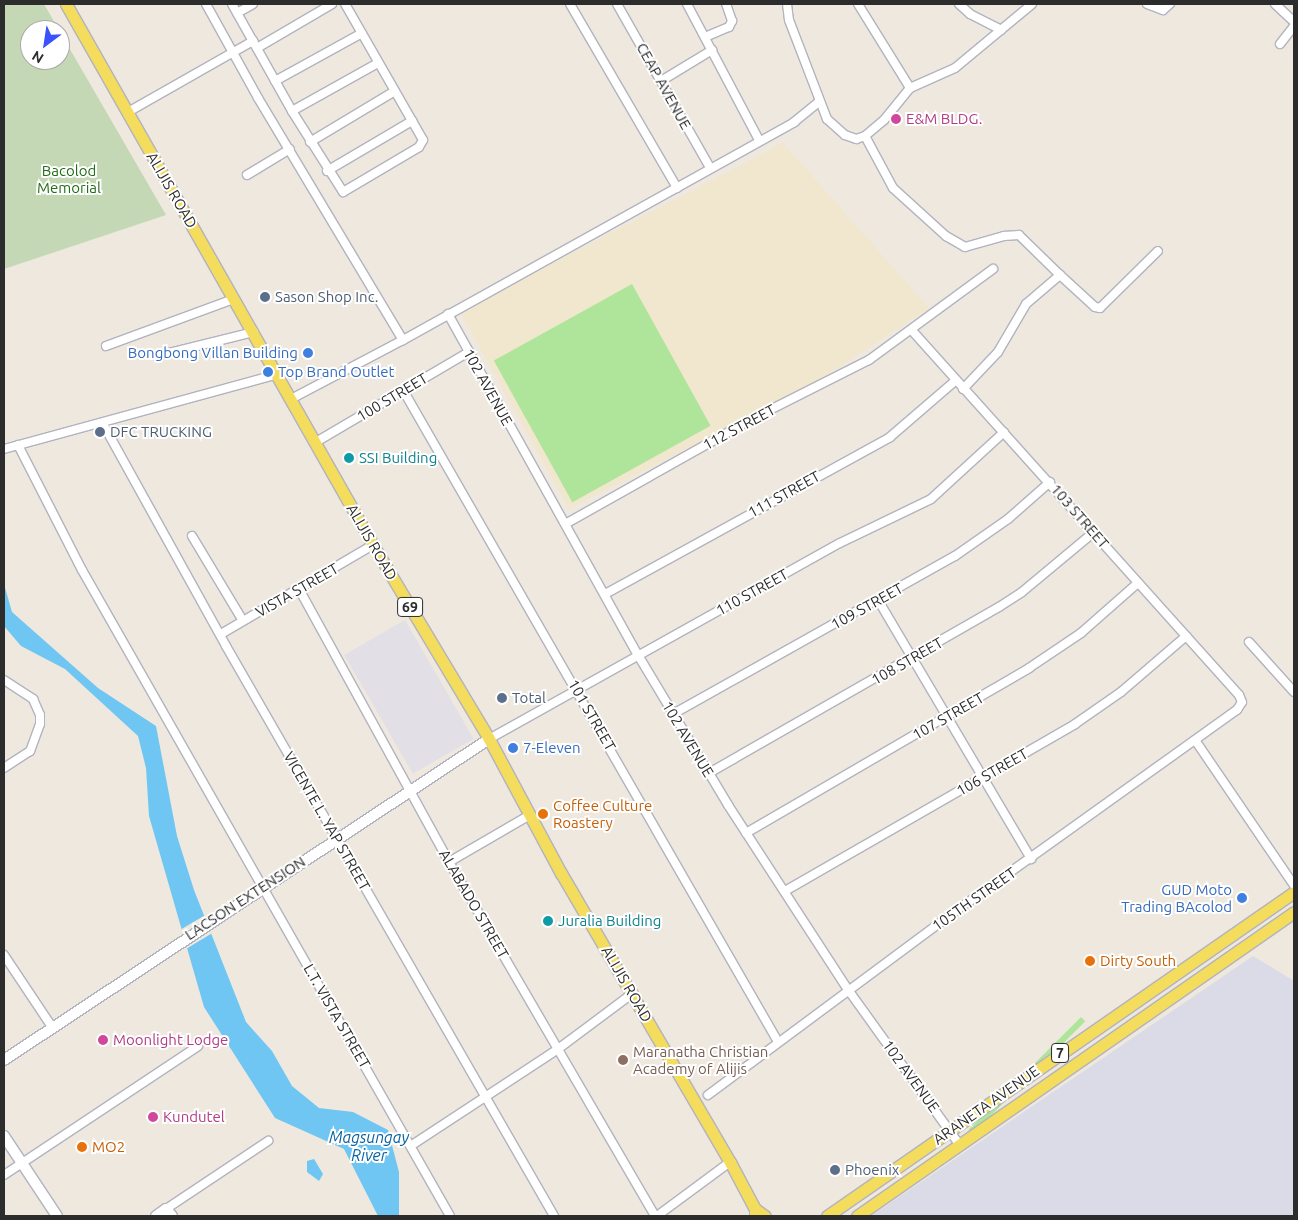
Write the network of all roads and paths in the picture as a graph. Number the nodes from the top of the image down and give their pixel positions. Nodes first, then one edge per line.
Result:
1 (66, 4) edge
2 (206, 4) edge
3 (232, 4) edge
4 (253, 4) edge
5 (332, 4) edge
6 (345, 4) edge
7 (570, 4) edge
8 (618, 4) edge
9 (687, 4) edge
10 (726, 4) edge
11 (787, 4) edge
12 (858, 4) edge
13 (959, 4) edge
14 (1032, 4) edge
15 (1147, 4) edge
16 (1170, 4) edge
17 (1275, 4) edge
18 (237, 13) junction
19 (1294, 24) edge
20 (1001, 30) junction
21 (362, 32) junction
22 (704, 37) junction
23 (1280, 44) dead end
24 (255, 45) junction
25 (712, 50) junction
26 (233, 52) junction
27 (378, 63) junction
28 (275, 81) junction
29 (661, 81) junction
30 (910, 88) junction
31 (395, 91) junction
32 (819, 102) junction
33 (292, 111) junction
34 (128, 112) junction
35 (412, 121) junction
36 (865, 136) junction
37 (759, 140) junction
38 (310, 142) junction
39 (290, 149) junction
40 (710, 168) junction
41 (327, 171) junction
42 (247, 175) dead end
43 (677, 188) junction
44 (1158, 252) dead end
45 (993, 269) dead end
46 (1060, 275) junction
47 (234, 299) junction
48 (448, 314) junction
49 (912, 331) junction
50 (254, 332) junction
51 (403, 340) junction
52 (106, 346) dead end
53 (469, 352) junction
54 (157, 356) dead end
55 (278, 374) junction
56 (955, 381) junction
57 (963, 389) junction
58 (403, 390) junction
59 (291, 399) junction
60 (103, 424) junction
61 (1004, 432) junction
62 (316, 442) junction
63 (18, 445) junction
64 (4, 449) edge
65 (1050, 482) junction
66 (567, 523) junction
67 (1094, 532) junction
68 (192, 536) dead end
69 (374, 545) junction
70 (1138, 583) junction
71 (299, 589) junction
72 (605, 594) junction
73 (878, 600) junction
74 (243, 621) junction
75 (221, 634) junction
76 (1186, 636) junction
77 (1249, 642) dead end
78 (638, 655) junction
79 (913, 659) junction
80 (4, 680) edge
81 (578, 692) junction
82 (1294, 692) edge
83 (1240, 706) joint
84 (673, 714) junction
85 (946, 718) junction
86 (489, 739) junction
87 (1195, 740) junction
88 (4, 768) edge
89 (709, 773) junction
90 (981, 778) junction
91 (410, 790) junction
92 (528, 816) junction
93 (746, 833) junction
94 (337, 838) junction
95 (1031, 859) junction
96 (449, 862) junction
97 (1294, 885) edge
98 (264, 886) junction
99 (785, 891) junction
100 (1294, 892) edge
101 (1294, 912) edge
102 (4, 955) edge
103 (849, 991) junction
104 (633, 993) junction
105 (52, 1027) junction
106 (778, 1042) junction
107 (198, 1046) dead end
108 (558, 1049) junction
109 (4, 1060) edge
110 (485, 1095) junction
111 (708, 1095) dead end
112 (950, 1129) junction
113 (4, 1136) edge
114 (268, 1141) dead end
115 (412, 1144) junction
116 (960, 1144) junction
117 (730, 1162) junction
118 (22, 1163) junction
119 (4, 1175) edge
120 (169, 1212) edge
121 (755, 1213) edge
122 (57, 1216) edge
123 (156, 1216) edge
124 (450, 1216) edge
125 (554, 1216) edge
126 (656, 1216) edge
127 (765, 1216) edge
128 (827, 1216) edge
129 (857, 1216) edge

1 - 34 main road, ALIJIS ROAD / 69
2 - 26 street
3 - 18 street
4 - 18 street
5 - 24 street
6 - 21 street
7 - 43 street
8 - 29 street, CEAP AVENUE
9 - 22 street
10 - 22 street
11 - 32 street
12 - 30 street
13 - 20 street
14 - 20 street
15 - 16 street
17 - 19 street
18 - 24 street
19 - 23 street
20 - 30 street
21 - 27 street
21 - 28 street
22 - 25 street
24 - 26 street
24 - 28 street
25 - 29 street
25 - 37 street
26 - 34 street
26 - 39 street
27 - 31 street
27 - 33 street
28 - 33 street
29 - 40 street, CEAP AVENUE
30 - 36 street
31 - 35 street
31 - 38 street
32 - 36 street
32 - 37 street
33 - 38 street
34 - 47 main road, ALIJIS ROAD / 69
35 - 41 street
35 - 41 street
36 - 46 street
37 - 40 street
38 - 41 street
39 - 42 street
39 - 51 street
40 - 43 street
43 - 48 street
44 - 46 street
45 - 49 street, 112 STREET
46 - 57 street
47 - 50 main road, ALIJIS ROAD / 69
47 - 52 street
48 - 51 street
48 - 53 street, 102 AVENUE
49 - 56 street, 103 STREET
49 - 66 street, 112 STREET
50 - 54 street
50 - 55 main road, ALIJIS ROAD / 69
51 - 59 street
53 - 58 street, 100 STREET
53 - 66 street, 102 AVENUE
55 - 59 main road, ALIJIS ROAD / 69
55 - 60 street
56 - 57 street, 103 STREET
56 - 72 street, 111 STREET
57 - 61 street, 103 STREET
58 - 62 street, 100 STREET
58 - 81 street, 101 STREET
59 - 62 main road, ALIJIS ROAD / 69
60 - 63 street
60 - 75 street, VICENTE L. YAP STREET
61 - 65 street, 103 STREET
61 - 78 street, 110 STREET
62 - 69 main road, ALIJIS ROAD / 69
63 - 64 street
63 - 98 street, L.T. VISTA STREET
65 - 67 street, 103 STREET
65 - 73 street, 109 STREET
66 - 72 street, 102 AVENUE
67 - 70 street, 103 STREET
67 - 79 street, 108 STREET
68 - 74 street
69 - 71 street, VISTA STREET
69 - 86 main road, ALIJIS ROAD / 69
70 - 76 street, 103 STREET
70 - 85 street, 107 STREET
71 - 74 street, VISTA STREET
71 - 91 street, ALABADO STREET
72 - 78 street, 102 AVENUE
73 - 79 street
73 - 84 street, 109 STREET
74 - 75 street, VISTA STREET
75 - 94 street, VICENTE L. YAP STREET
76 - 83 street, 103 STREET
76 - 90 street, 106 STREET
77 - 82 street
78 - 81 street, 110 STREET
78 - 84 street, 102 AVENUE
79 - 85 street
79 - 89 street, 108 STREET
80 - 88 street
81 - 86 street, 110 STREET
81 - 106 street, 101 STREET
83 - 87 street, 105TH STREET
84 - 89 street, 102 AVENUE
85 - 90 street
85 - 93 street, 107 STREET
86 - 91 main road, LACSON EXTENSION
86 - 92 main road, ALIJIS ROAD / 69
87 - 95 street, 105TH STREET
87 - 97 street
89 - 93 street, 102 AVENUE
90 - 95 street
90 - 99 street, 106 STREET
91 - 94 main road, LACSON EXTENSION
91 - 96 street, ALABADO STREET
92 - 96 street
92 - 104 main road, ALIJIS ROAD / 69
93 - 99 street, 102 AVENUE
94 - 98 main road, LACSON EXTENSION
94 - 110 street, VICENTE L. YAP STREET
95 - 103 street, 105TH STREET
96 - 108 street, ALABADO STREET
98 - 105 main road, LACSON EXTENSION
98 - 115 street, L.T. VISTA STREET
99 - 103 street, 102 AVENUE
100 - 112 main road, ARANETA AVENUE / 7
101 - 116 main road, ARANETA AVENUE / 7
102 - 105 street
103 - 106 street, 105TH STREET
103 - 112 street, 102 AVENUE
104 - 108 street
104 - 117 main road, ALIJIS ROAD / 69
105 - 109 main road, LACSON EXTENSION
106 - 111 street, 105TH STREET
107 - 118 street
108 - 110 street
108 - 126 street, ALABADO STREET
110 - 115 street
110 - 125 street, VICENTE L. YAP STREET
112 - 116 street, 102 AVENUE
112 - 128 main road, ARANETA AVENUE / 7
113 - 118 main road
114 - 120 street
115 - 124 street, L.T. VISTA STREET
116 - 129 main road, ARANETA AVENUE / 7
117 - 121 main road, ALIJIS ROAD / 69
117 - 126 street
118 - 119 street
118 - 122 main road
120 - 123 main road
121 - 127 main road, ALIJIS ROAD / 69

